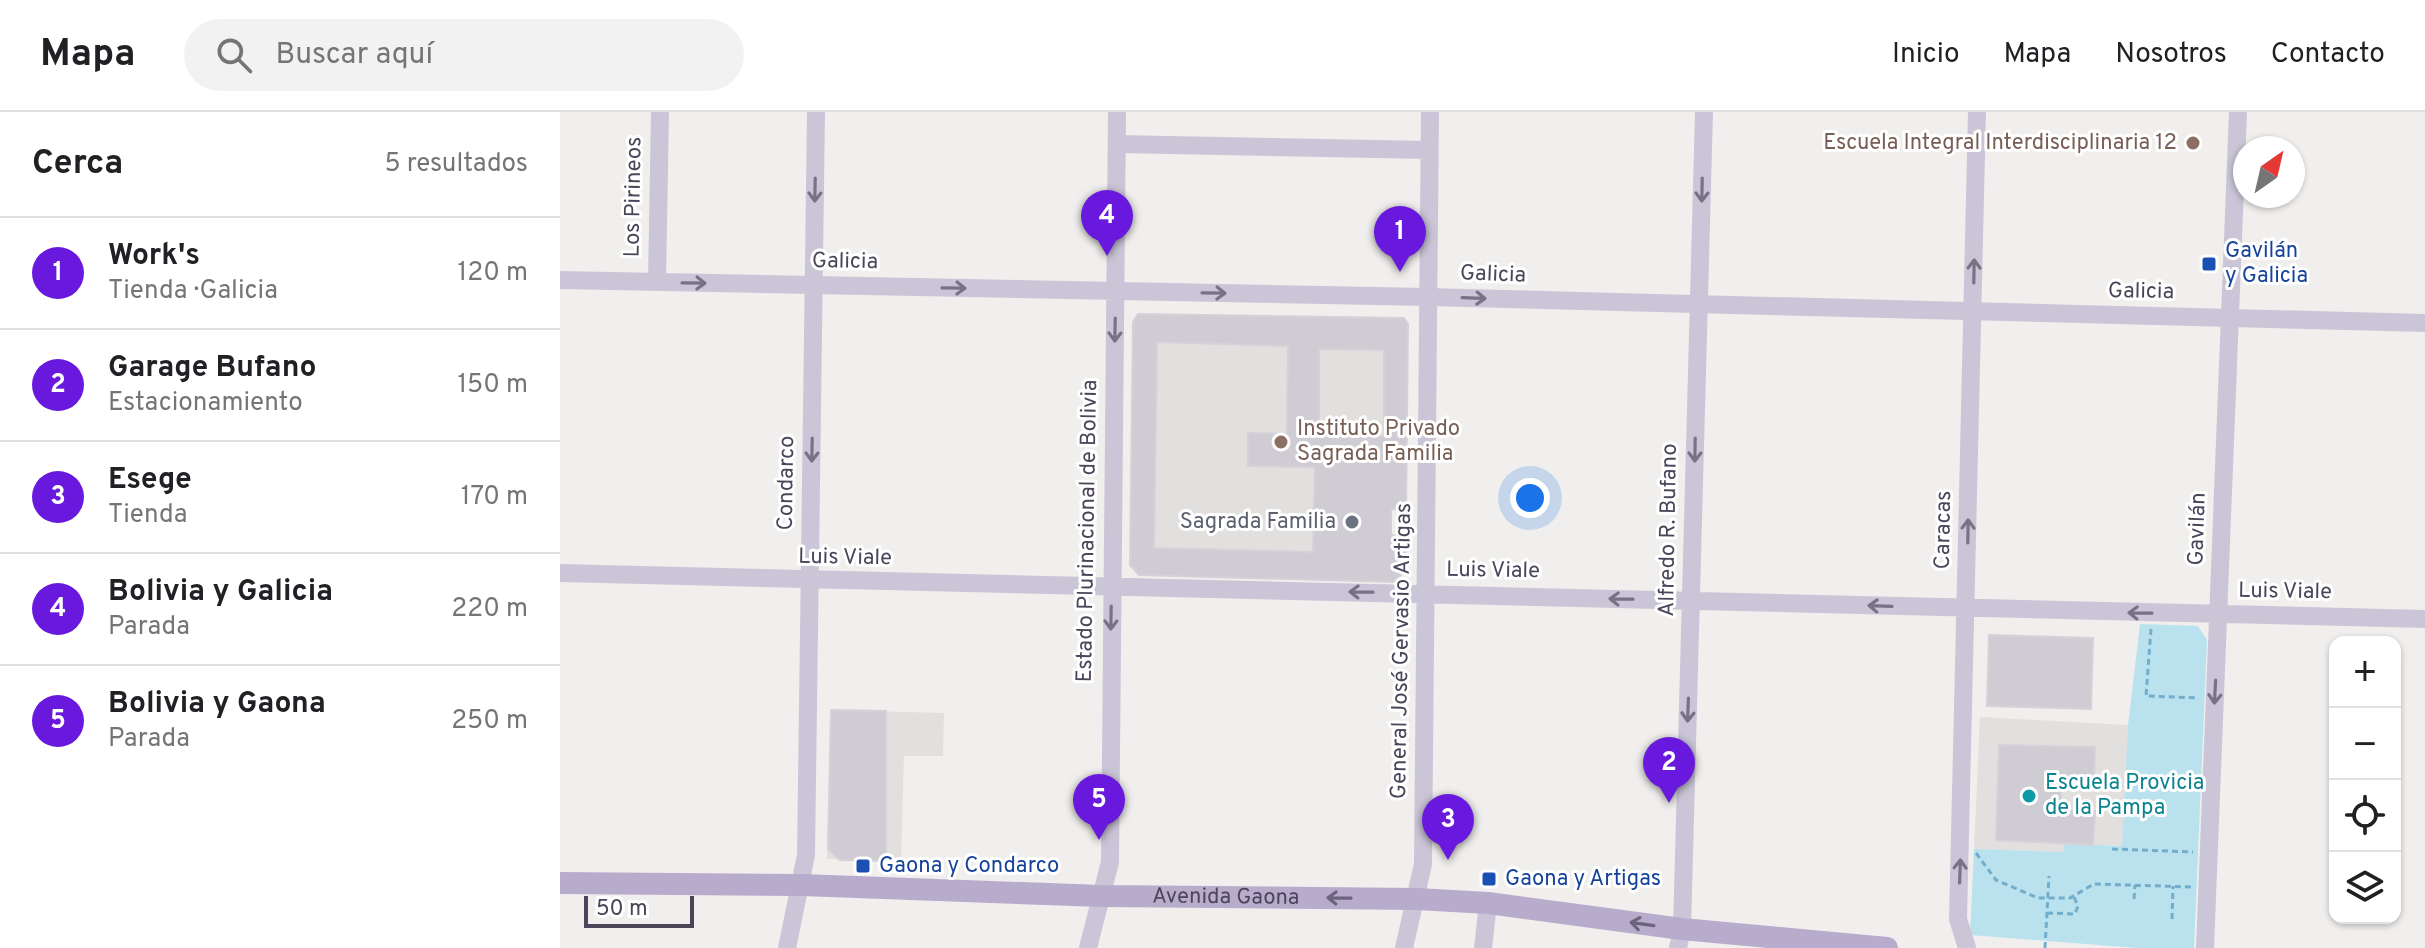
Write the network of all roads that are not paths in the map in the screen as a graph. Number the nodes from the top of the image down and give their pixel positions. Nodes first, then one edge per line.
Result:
1 (660, 112) edge
2 (816, 112) edge
3 (1117, 112) edge
4 (1430, 112) edge
5 (1704, 112) edge
6 (1977, 112) edge
7 (2238, 112) edge
8 (1117, 144) junction
9 (1429, 150) junction
10 (560, 280) edge
11 (657, 282) junction
12 (814, 286) junction
13 (1115, 291) junction
14 (1428, 297) junction
15 (1699, 306) junction
16 (1973, 312) junction
17 (2230, 318) junction
18 (2425, 323) edge
19 (560, 573) edge
20 (810, 582) junction
21 (1111, 586) junction
22 (1428, 594) junction
23 (1691, 600) junction
24 (1967, 609) junction
25 (2218, 614) junction
26 (2425, 619) edge
27 (560, 883) edge
28 (802, 885) junction
29 (1101, 896) junction
30 (1417, 899) junction
31 (1488, 903) junction
32 (1680, 938) edge
33 (787, 948) edge
34 (1088, 948) edge
35 (1404, 948) edge
36 (1483, 948) edge
37 (1887, 948) edge
38 (1967, 948) edge
39 (2205, 948) edge

1 - 11 street, Los Pirineos
2 -> 12 street, Condarco
3 - 8 street, Estado Plurinacional de Bolivia
4 - 9 street, General José Gervasio Artigas
5 -> 15 street, Alfredo R. Bufano
16 -> 6 street, Caracas
7 - 17 street, Gavilán
8 - 9 street
8 - 13 street, Estado Plurinacional de Bolivia
9 - 14 street, General José Gervasio Artigas
10 - 11 street, Galicia
11 -> 12 street, Galicia
12 -> 13 street, Galicia
12 -> 20 street, Condarco
13 -> 14 street, Galicia
13 -> 21 street, Estado Plurinacional de Bolivia
14 -> 15 street, Galicia
14 - 22 street, General José Gervasio Artigas
15 - 16 street, Galicia
15 -> 23 street, Alfredo R. Bufano
16 - 17 street, Galicia
24 -> 16 street, Caracas
17 - 18 street, Galicia
17 - 25 street, Gavilán
19 - 20 street, Luis Viale
20 - 21 street, Luis Viale
20 - 28 street, Condarco
22 -> 21 street, Luis Viale
21 -> 29 street, Estado Plurinacional de Bolivia
23 -> 22 street, Luis Viale
22 - 30 street, General José Gervasio Artigas
24 -> 23 street, Luis Viale
23 -> 32 street, Alfredo R. Bufano
25 -> 24 street, Luis Viale
38 -> 24 street, Caracas
25 - 26 street, Luis Viale
25 -> 39 street, Gavilán
27 - 28 main road, Avenida Gaona
28 - 29 main road, Avenida Gaona
28 - 33 street, Condarco
30 -> 29 main road, Avenida Gaona
29 - 34 street, Estado Plurinacional de Bolivia
30 - 31 main road, Avenida Gaona
30 - 35 street, General José Gervasio Artigas
32 -> 31 main road, Avenida Gaona
31 - 36 street
32 - 37 main road, Avenida Gaona

